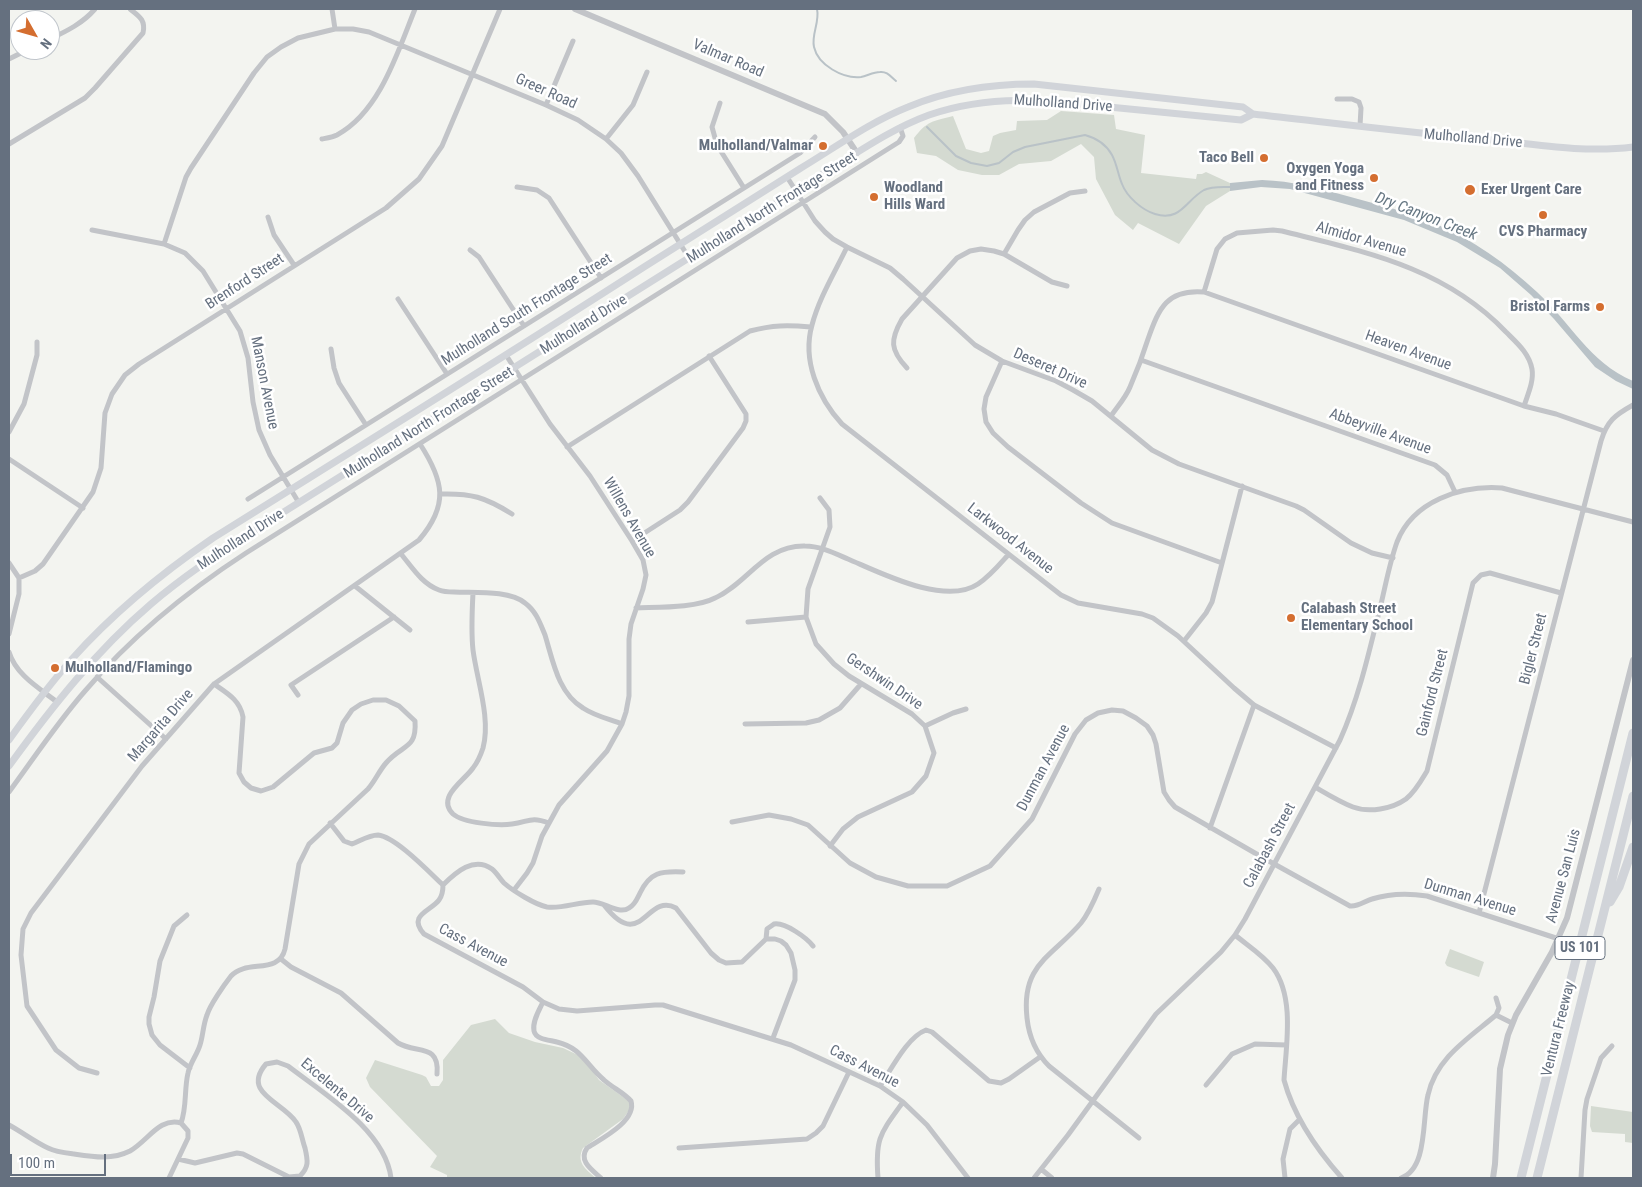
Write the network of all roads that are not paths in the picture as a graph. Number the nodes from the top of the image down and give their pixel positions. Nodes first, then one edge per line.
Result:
1 (95, 9) edge
2 (130, 9) edge
3 (332, 9) edge
4 (416, 9) edge
5 (500, 9) edge
6 (576, 9) edge
7 (334, 30) junction
8 (60, 34) edge
9 (573, 40) dead end
10 (400, 44) junction
11 (647, 72) dead end
12 (473, 75) junction
13 (1157, 97) junction
14 (1337, 99) dead end
15 (720, 103) dead end
16 (546, 105) junction
17 (1155, 111) junction
18 (1253, 114) junction
19 (1360, 126) junction
20 (900, 127) junction
21 (815, 137) dead end
22 (322, 139) dead end
23 (606, 139) junction
24 (848, 139) junction
25 (9, 144) edge
26 (1633, 147) edge
27 (857, 153) junction
28 (787, 177) junction
29 (517, 187) dead end
30 (744, 188) junction
31 (796, 191) junction
32 (1085, 191) dead end
33 (803, 203) junction
34 (268, 217) dead end
35 (92, 230) dead end
36 (674, 233) junction
37 (164, 244) junction
38 (680, 244) junction
39 (847, 247) junction
40 (470, 250) dead end
41 (1004, 254) junction
42 (689, 258) junction
43 (294, 265) junction
44 (601, 278) junction
45 (1067, 286) dead end
46 (1204, 292) junction
47 (922, 296) junction
48 (398, 299) dead end
49 (227, 308) junction
50 (524, 326) junction
51 (811, 327) junction
52 (37, 342) dead end
53 (331, 348) dead end
54 (506, 355) junction
55 (709, 356) junction
56 (1141, 360) junction
57 (1002, 361) junction
58 (514, 368) junction
59 (907, 368) dead end
60 (447, 374) junction
61 (522, 380) junction
62 (1633, 405) edge
63 (1524, 406) junction
64 (1111, 416) junction
65 (366, 425) junction
66 (1604, 431) junction
67 (9, 432) edge
68 (420, 444) junction
69 (567, 447) junction
70 (9, 459) edge
71 (284, 478) junction
72 (1242, 486) junction
73 (291, 489) junction
74 (1455, 492) junction
75 (440, 494) junction
76 (820, 498) dead end
77 (248, 499) dead end
78 (299, 503) junction
79 (83, 508) junction
80 (1583, 509) junction
81 (512, 514) dead end
82 (1633, 522) edge
83 (632, 541) junction
84 (823, 549) junction
85 (401, 554) junction
86 (1008, 555) junction
87 (1393, 558) junction
88 (9, 563) edge
89 (1222, 563) junction
90 (19, 578) junction
91 (355, 586) junction
92 (472, 593) junction
93 (1561, 593) junction
94 (636, 608) junction
95 (394, 616) junction
96 (806, 617) junction
97 (748, 622) dead end
98 (410, 630) dead end
99 (9, 634) edge
100 (1184, 641) junction
101 (9, 652) edge
102 (1633, 660) edge
103 (97, 677) junction
104 (214, 684) junction
105 (861, 684) junction
106 (44, 692) junction
107 (298, 695) dead end
108 (57, 702) junction
109 (1254, 704) junction
110 (966, 710) dead end
111 (622, 724) junction
112 (745, 724) dead end
113 (925, 726) junction
114 (1633, 733) edge
115 (166, 739) junction
116 (9, 740) edge
117 (1336, 748) junction
118 (9, 766) edge
119 (1315, 787) junction
120 (9, 792) edge
121 (1633, 796) edge
122 (732, 822) dead end
123 (330, 823) junction
124 (549, 823) junction
125 (1210, 828) junction
126 (830, 846) junction
127 (1633, 846) edge
128 (1274, 864) junction
129 (683, 872) dead end
130 (443, 885) junction
131 (1099, 889) dead end
132 (514, 890) junction
133 (604, 905) junction
134 (1479, 913) junction
135 (1604, 913) junction
136 (187, 916) dead end
137 (1235, 936) junction
138 (766, 939) junction
139 (1559, 939) junction
140 (813, 946) dead end
141 (281, 959) junction
142 (1496, 998) dead end
143 (543, 1002) junction
144 (1496, 1016) junction
145 (1512, 1024) junction
146 (774, 1038) junction
147 (1286, 1045) junction
148 (1612, 1046) dead end
149 (1040, 1056) junction
150 (190, 1068) junction
151 (849, 1072) junction
152 (98, 1073) dead end
153 (437, 1074) dead end
154 (1206, 1085) dead end
155 (880, 1086) junction
156 (1092, 1100) junction
157 (903, 1102) junction
158 (1300, 1119) junction
159 (181, 1122) junction
160 (9, 1125) edge
161 (1140, 1138) dead end
162 (679, 1148) dead end
163 (178, 1159) junction
164 (1526, 1162) junction
165 (1041, 1169) junction
166 (169, 1178) edge
167 (391, 1178) edge
168 (601, 1178) edge
169 (878, 1178) edge
170 (968, 1178) edge
171 (1034, 1178) edge
172 (1052, 1178) edge
173 (1285, 1178) edge
174 (1342, 1178) edge
175 (1401, 1178) edge
176 (1493, 1178) edge
177 (1515, 1178) edge
178 (1521, 1178) edge
179 (1537, 1178) edge
180 (1581, 1178) edge

1 - 8 street
2 - 25 street
3 - 7 street
4 - 10 street
5 - 12 street, Brenford Street
6 - 24 street, Valmar Road
7 - 10 street, Greer Road
7 - 37 street, Greer Road
9 - 16 street
10 - 12 street, Greer Road
10 - 22 street
11 - 23 street
12 - 16 street, Greer Road
12 - 43 street, Brenford Street
13 - 17 main road
13 - 18 main road, Mulholland Drive
13 - 24 main road, Mulholland Drive
14 - 19 street
15 - 30 street
16 - 23 street, Greer Road
17 - 18 main road, Mulholland Drive
17 - 20 main road, Mulholland Drive
18 - 19 main road, Mulholland Drive
19 - 26 main road, Mulholland Drive
20 - 27 main road, Mulholland Drive
20 - 33 street, Mulholland North Frontage Street
21 - 30 street, Mulholland South Frontage Street
23 - 36 street, Greer Road
24 - 27 street, Valmar Road
24 - 28 main road, Mulholland Drive
27 - 31 main road, Mulholland Drive
28 - 31 street, Deseret Drive
28 - 38 main road, Mulholland Drive
29 - 44 street
30 - 36 street, Mulholland South Frontage Street
31 - 33 street, Deseret Drive
31 - 42 main road, Mulholland Drive
32 - 41 street
33 - 39 street, Deseret Drive
33 - 61 street, Mulholland North Frontage Street
34 - 43 street
35 - 37 street, Manson Avenue
36 - 38 street, Greer Road
36 - 44 street, Mulholland South Frontage Street
37 - 49 street, Manson Avenue
38 - 42 street, Greer Road
38 - 54 main road, Mulholland Drive
39 - 47 street, Deseret Drive
39 - 51 street, Larkwood Avenue
40 - 50 street
41 - 45 street
41 - 47 street
42 - 58 main road, Mulholland Drive
43 - 49 street, Brenford Street
44 - 50 street, Mulholland South Frontage Street
46 - 56 street
46 - 63 street, Heaven Avenue
46 - 63 street, Almidor Avenue
47 - 57 street, Deseret Drive
47 - 59 street
48 - 60 street
49 - 71 street, Manson Avenue
49 - 79 street, Brenford Street
50 - 60 street, Mulholland South Frontage Street
51 - 55 street
51 - 86 street, Larkwood Avenue
52 - 67 street
53 - 65 street
54 - 58 street, Willens Avenue
54 - 73 main road, Mulholland Drive
55 - 69 street
55 - 83 street
56 - 64 street
56 - 74 street, Abbeyville Avenue
57 - 64 street, Deseret Drive
57 - 89 street
58 - 61 street, Willens Avenue
58 - 78 main road, Mulholland Drive
60 - 65 street, Mulholland South Frontage Street
61 - 68 street, Mulholland North Frontage Street
61 - 69 street, Willens Avenue
62 - 66 street, Bigler Street
63 - 66 street, Heaven Avenue
64 - 72 street, Deseret Drive
65 - 71 street, Mulholland South Frontage Street
66 - 80 street, Bigler Street
68 - 75 street, Margarita Drive
68 - 103 street, Mulholland North Frontage Street
69 - 83 street, Willens Avenue
70 - 79 street
71 - 73 street, Manson Avenue
71 - 77 street, Mulholland South Frontage Street
72 - 87 street, Deseret Drive
72 - 89 street
73 - 78 street, Manson Avenue
73 - 106 main road, Mulholland Drive
74 - 80 street
74 - 87 street, Calabash Street
75 - 81 street
75 - 85 street, Margarita Drive
76 - 84 street, Gershwin Drive
78 - 108 main road, Mulholland Drive
79 - 90 street, Brenford Street
80 - 82 street
80 - 93 street, Bigler Street
83 - 94 street, Willens Avenue
84 - 86 street
84 - 94 street
84 - 96 street, Gershwin Drive
85 - 91 street, Margarita Drive
85 - 92 street
86 - 100 street, Larkwood Avenue
87 - 117 street, Calabash Street
88 - 90 street
89 - 100 street
90 - 99 street
91 - 95 street
91 - 104 street, Margarita Drive
92 - 111 street
92 - 124 street
93 - 119 street, Gainford Street
93 - 134 street, Bigler Street
94 - 111 street, Willens Avenue
95 - 98 street
95 - 107 street
96 - 97 street
96 - 105 street, Gershwin Drive
100 - 109 street, Larkwood Avenue
101 - 106 street
102 - 139 street, Avenue San Luis
103 - 115 street
103 - 120 street, Mulholland North Frontage Street
104 - 115 street, Margarita Drive
104 - 123 street
105 - 112 street
105 - 113 street, Gershwin Drive
106 - 108 street
106 - 116 main road, Mulholland Drive
108 - 118 main road, Mulholland Drive
109 - 117 street, Larkwood Avenue
109 - 125 street
110 - 113 street
111 - 124 street, Willens Avenue
113 - 126 street, Gershwin Drive
114 - 164 highway, Ventura Freeway / US 101
115 - 152 street, Margarita Drive
117 - 119 street, Calabash Street
119 - 128 street, Calabash Street
121 - 135 highway, Ventura Freeway / US 101
122 - 126 street, Dunman Avenue
123 - 130 street
123 - 141 street
124 - 132 street, Willens Avenue
125 - 126 street, Dunman Avenue
125 - 128 street, Dunman Avenue
127 - 135 highway
128 - 134 street, Dunman Avenue
128 - 137 street, Calabash Street
129 - 133 street
130 - 132 street
130 - 143 street, Cass Avenue
131 - 149 street
132 - 133 street
133 - 138 street
134 - 139 street, Dunman Avenue
135 - 179 highway, Ventura Freeway / US 101
136 - 150 street
137 - 147 street
137 - 156 street, Calabash Street
138 - 140 street
138 - 146 street
139 - 145 street, Avenue San Luis
141 - 150 street
141 - 153 street
142 - 144 street
143 - 146 street, Cass Avenue
143 - 168 street
144 - 145 street
144 - 175 street
145 - 176 street, Avenue San Luis
146 - 151 street, Cass Avenue
147 - 154 street
147 - 158 street
148 - 180 street
149 - 155 street
149 - 156 street
150 - 159 street
151 - 155 street, Cass Avenue
151 - 162 street
155 - 157 street, Cass Avenue
156 - 161 street
156 - 165 street, Calabash Street
157 - 169 street
157 - 170 street, Cass Avenue
158 - 173 street
158 - 174 street
159 - 160 street
159 - 163 street
163 - 166 street
163 - 167 street, Excelente Drive
164 - 177 highway
164 - 178 highway, Ventura Freeway / US 101
165 - 171 street, Calabash Street
165 - 172 street

